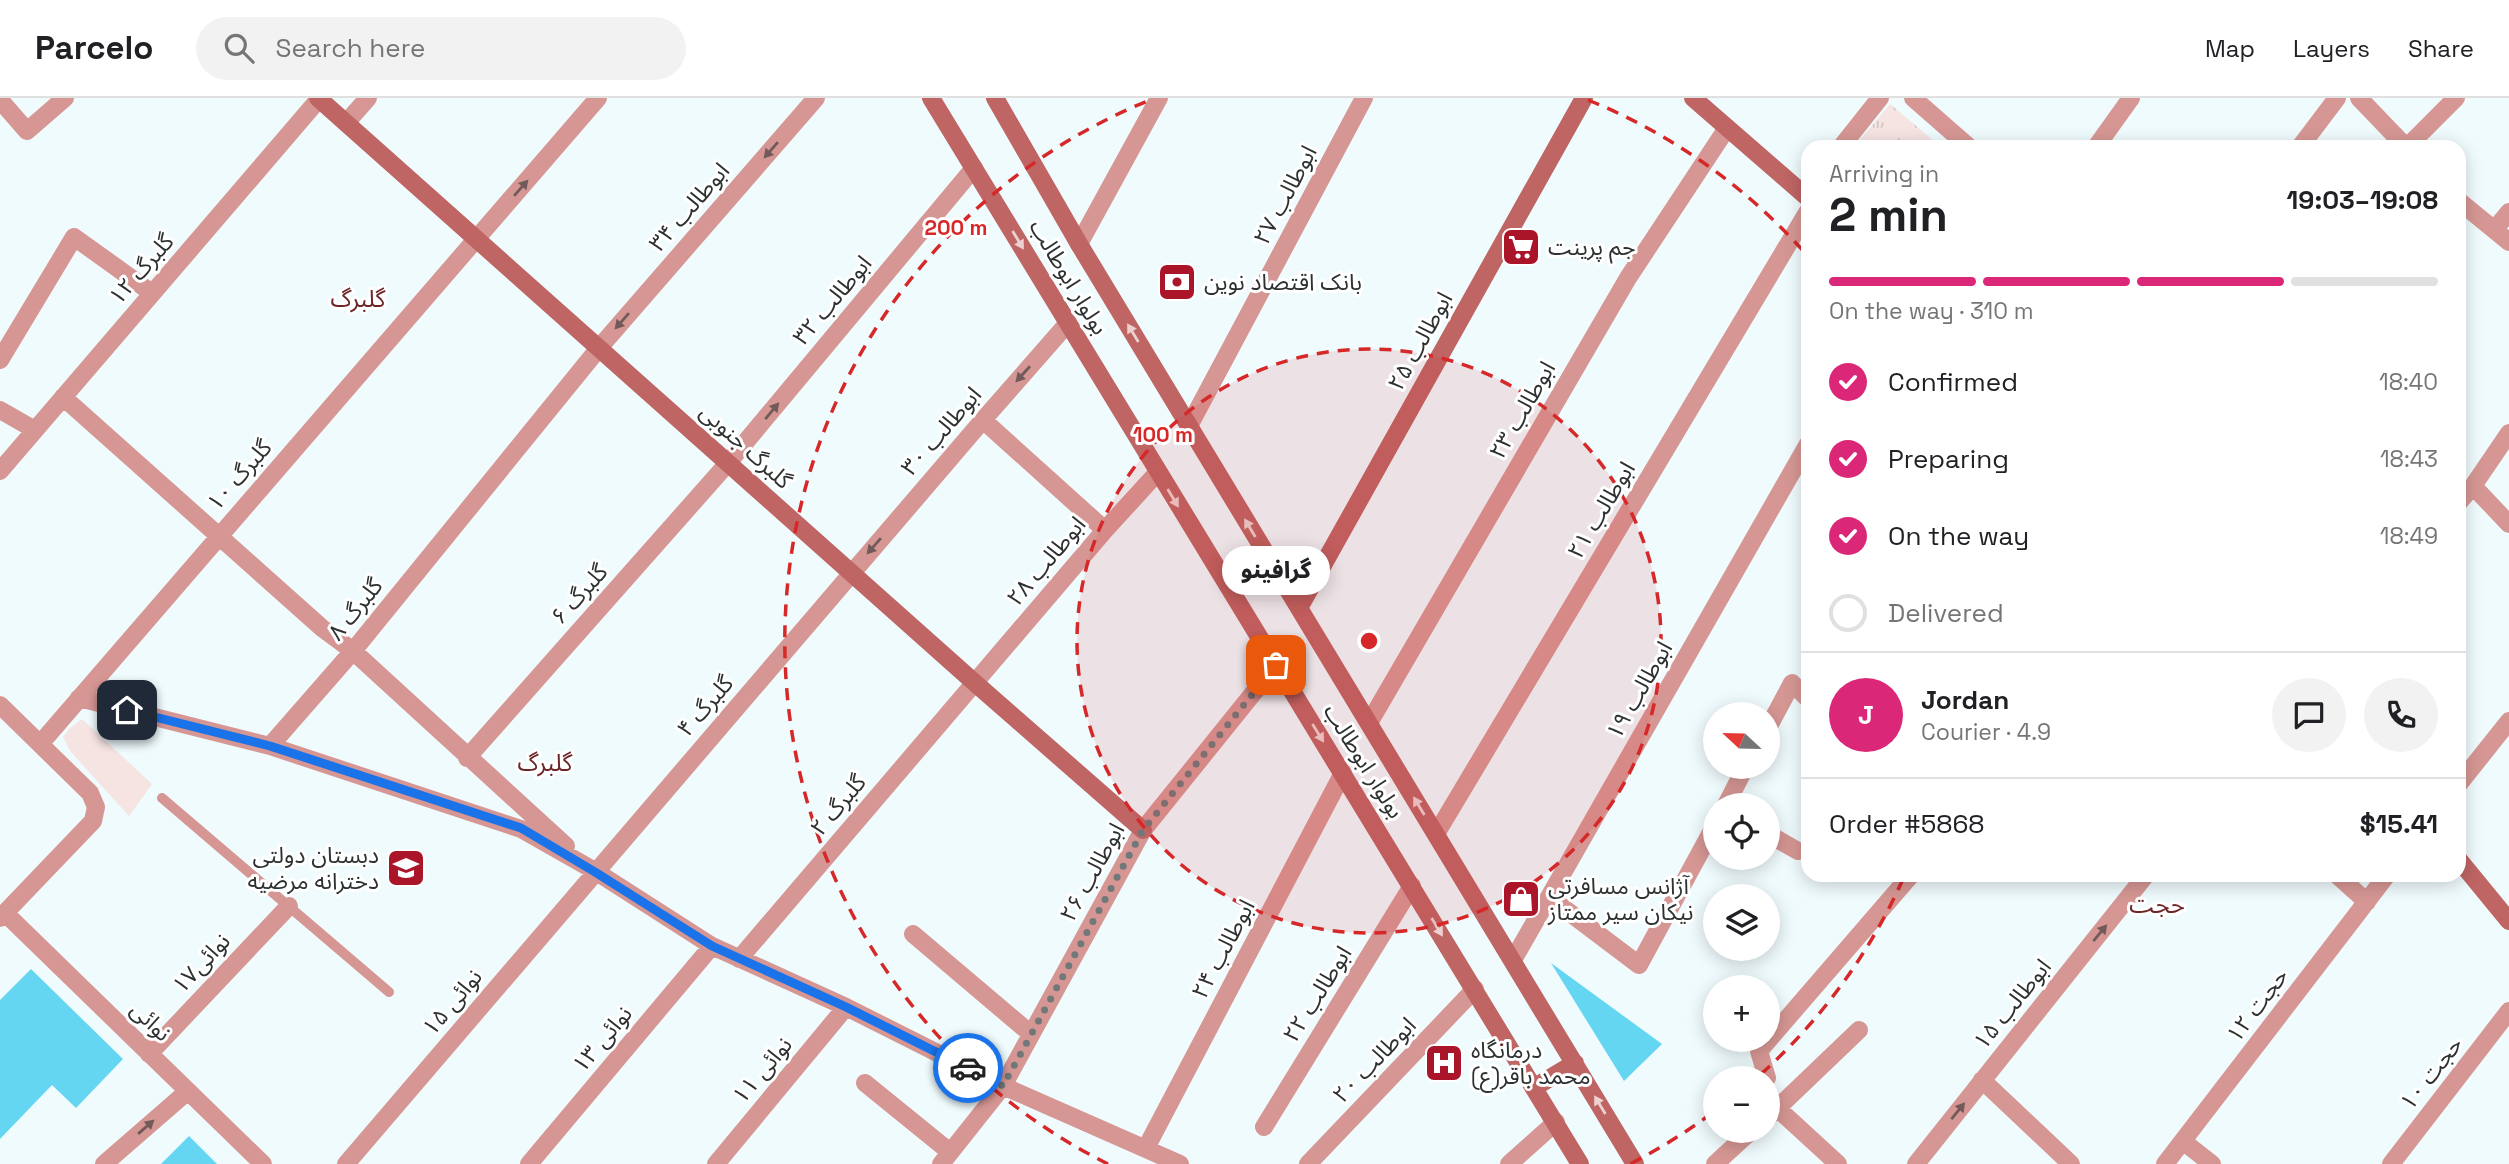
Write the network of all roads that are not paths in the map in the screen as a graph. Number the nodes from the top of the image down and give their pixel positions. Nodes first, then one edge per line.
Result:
1 (65, 98) edge
2 (318, 98) edge
3 (368, 98) edge
4 (598, 98) edge
5 (816, 98) edge
6 (995, 98) edge
7 (1159, 98) edge
8 (1364, 98) edge
9 (1584, 98) edge
10 (1693, 98) edge
11 (1880, 98) edge
12 (1913, 98) edge
13 (2132, 98) edge
14 (2337, 98) edge
15 (2359, 98) edge
16 (2456, 98) edge
17 (0, 100) edge
18 (941, 103) edge
19 (346, 123) junction
20 (1727, 128) junction
21 (1847, 140) edge
22 (1961, 140) edge
23 (2101, 140) edge
24 (2305, 140) edge
25 (2399, 140) edge
26 (2413, 140) edge
27 (974, 168) junction
28 (1801, 193) edge
29 (1801, 208) edge
30 (2509, 212) edge
31 (2466, 213) edge
32 (2495, 229) junction
33 (477, 239) junction
34 (2509, 242) edge
35 (1079, 244) junction
36 (152, 293) junction
37 (1068, 323) junction
38 (599, 348) junction
39 (0, 360) edge
40 (63, 397) junction
41 (0, 410) edge
42 (983, 419) junction
43 (1189, 426) junction
44 (35, 430) junction
45 (2509, 433) edge
46 (1801, 456) edge
47 (728, 463) junction
48 (0, 471) edge
49 (1158, 472) junction
50 (2473, 486) junction
51 (2466, 494) edge
52 (2509, 524) edge
53 (1105, 530) junction
54 (219, 537) junction
55 (851, 573) junction
56 (1299, 608) junction
57 (353, 651) junction
58 (1276, 665) junction
59 (975, 683) junction
60 (1801, 692) edge
61 (79, 698) junction
62 (0, 705) edge
63 (1780, 705) edge
64 (2509, 721) edge
65 (1369, 723) junction
66 (40, 744) junction
67 (270, 746) junction
68 (467, 758) junction
69 (1343, 773) junction
70 (2466, 775) edge
71 (162, 798) dead end
72 (1143, 830) junction
73 (1436, 834) junction
74 (1780, 841) edge
75 (1703, 847) edge
76 (1798, 851) dead end
77 (2466, 869) edge
78 (595, 872) junction
79 (1905, 882) edge
80 (2141, 882) edge
81 (2345, 882) edge
82 (2382, 882) edge
83 (1412, 886) junction
84 (1549, 897) junction
85 (2367, 902) junction
86 (289, 906) junction
87 (2, 915) edge
88 (2509, 921) edge
89 (913, 934) dead end
90 (712, 946) junction
91 (739, 958) junction
92 (1513, 960) junction
93 (1475, 989) junction
94 (389, 992) dead end
95 (846, 1007) junction
96 (2509, 1011) edge
97 (1859, 1030) dead end
98 (1031, 1034) junction
99 (149, 1054) junction
100 (1575, 1063) junction
101 (1763, 1066) edge
102 (1982, 1080) junction
103 (865, 1083) dead end
104 (1003, 1086) junction
105 (1535, 1087) junction
106 (188, 1091) junction
107 (1780, 1105) edge
108 (1780, 1119) edge
109 (1556, 1122) junction
110 (1264, 1127) dead end
111 (2184, 1142) junction
112 (1737, 1143) edge
113 (1146, 1148) junction
114 (945, 1158) edge
115 (104, 1164) edge
116 (263, 1164) edge
117 (346, 1164) edge
118 (529, 1164) edge
119 (716, 1164) edge
120 (1180, 1164) edge
121 (1308, 1164) edge
122 (1509, 1164) edge
123 (1580, 1164) edge
124 (1635, 1164) edge
125 (1714, 1164) edge
126 (1838, 1164) edge
127 (1916, 1164) edge
128 (2071, 1164) edge
129 (2165, 1164) edge
130 (2213, 1164) edge
131 (2391, 1164) edge

1 - 17 street
2 - 19 main road, گلبرگ جنوبی
2 - 36 street, گلبرگ ۱۲
3 - 19 street
33 -> 4 street, گلبرگ ۱۰
5 -> 38 street, ابوطالب ۳۴
6 - 35 main road, بولوار ابوطالب
7 - 35 street
8 - 43 street, ابوطالب ۲۷
9 - 56 main road, ابوطالب ۲۵
10 - 20 main road
11 - 21 street
12 - 22 street
13 - 23 street
14 - 24 street
15 - 25 street
16 - 26 street
18 - 27 main road, بولوار ابوطالب
19 - 33 main road, گلبرگ جنوبی
20 - 28 main road
20 - 65 street, ابوطالب ۲۳
27 -> 37 main road, بولوار ابوطالب
47 -> 27 street, ابوطالب ۳۲
29 - 73 street, ابوطالب ۲۱
30 - 32 street
31 - 32 street
32 - 34 street
33 - 38 main road, گلبرگ جنوبی
33 - 54 street, گلبرگ ۱۰
43 -> 35 main road, بولوار ابوطالب
36 - 39 street
36 - 40 street, گلبرگ ۱۲
37 -> 42 street, ابوطالب ۳۰
37 - 49 main road, بولوار ابوطالب
38 - 47 main road, گلبرگ جنوبی
38 - 57 street, گلبرگ ۸
40 - 44 street, گلبرگ ۱۲
40 - 54 street
41 - 44 street
42 - 53 street
42 -> 55 street, ابوطالب ۳۰
56 -> 43 main road, بولوار ابوطالب
44 - 48 street, گلبرگ ۱۲
45 - 50 street
46 - 84 street, ابوطالب ۱۹
47 - 55 main road, گلبرگ جنوبی
47 - 68 street, گلبرگ ۶
49 - 53 street, ابوطالب ۲۸
49 -> 58 main road, بولوار ابوطالب
50 - 51 street
50 - 52 street
53 - 59 street, ابوطالب ۲۸
54 - 57 street
54 - 61 street, گلبرگ ۱۰
55 - 59 main road, گلبرگ جنوبی
55 - 78 street, گلبرگ ۴
56 - 65 main road, بولوار ابوطالب
57 - 67 street, گلبرگ ۸
57 - 68 street
58 -> 69 main road, بولوار ابوطالب
58 - 72 street, ابوطالب ۲۶
59 - 72 main road, گلبرگ جنوبی
59 - 91 street, گلبرگ ۲
60 - 63 street
61 - 66 street, گلبرگ ۱۰
61 - 67 street
62 - 66 street
64 - 70 street
73 -> 65 main road, بولوار ابوطالب
66 - 87 street
67 - 78 street
68 - 78 street
69 - 83 main road, بولوار ابوطالب
69 - 113 street, ابوطالب ۲۴
71 - 86 lane
72 - 98 street, ابوطالب ۲۶
73 - 92 main road, بولوار ابوطالب
74 - 76 street
75 - 84 street
77 - 88 main road
78 - 90 street
78 - 117 street, نوائی ۱۵
79 - 101 street
102 -> 80 street, ابوطالب ۱۵
81 - 85 street
82 - 85 street, حجت ۱۲
83 -> 93 main road, بولوار ابوطالب
83 - 110 street, ابوطالب ۲۲
84 - 92 street, ابوطالب ۱۹
85 - 111 street, حجت ۱۲
86 - 94 lane
86 - 99 street, نوائی۱۷
87 - 99 street, نوائی
89 - 98 street
90 - 91 street
90 - 118 street, نوائی ۱۳
91 - 95 street
92 - 100 main road, بولوار ابوطالب
93 - 105 main road, بولوار ابوطالب
93 - 121 street, ابوطالب ۲۰
95 - 104 street
95 - 119 street, نوائی ۱۱
96 - 131 street, حجت ۱۰
97 - 107 street
98 - 104 street, ابوطالب ۲۶
99 - 106 street, نوائی
100 - 105 main road
124 -> 100 main road, بولوار ابوطالب
127 -> 102 street, ابوطالب ۱۵
102 - 128 street
103 - 114 street
104 - 113 street
104 - 114 street, ابوطالب ۲۶
105 - 109 main road, بولوار ابوطالب
115 -> 106 street
106 - 116 street, نوائی
108 - 126 street
109 - 122 street
109 - 123 main road, بولوار ابوطالب
111 - 129 street, حجت ۱۲
111 - 130 street
112 - 125 street
113 - 120 street

